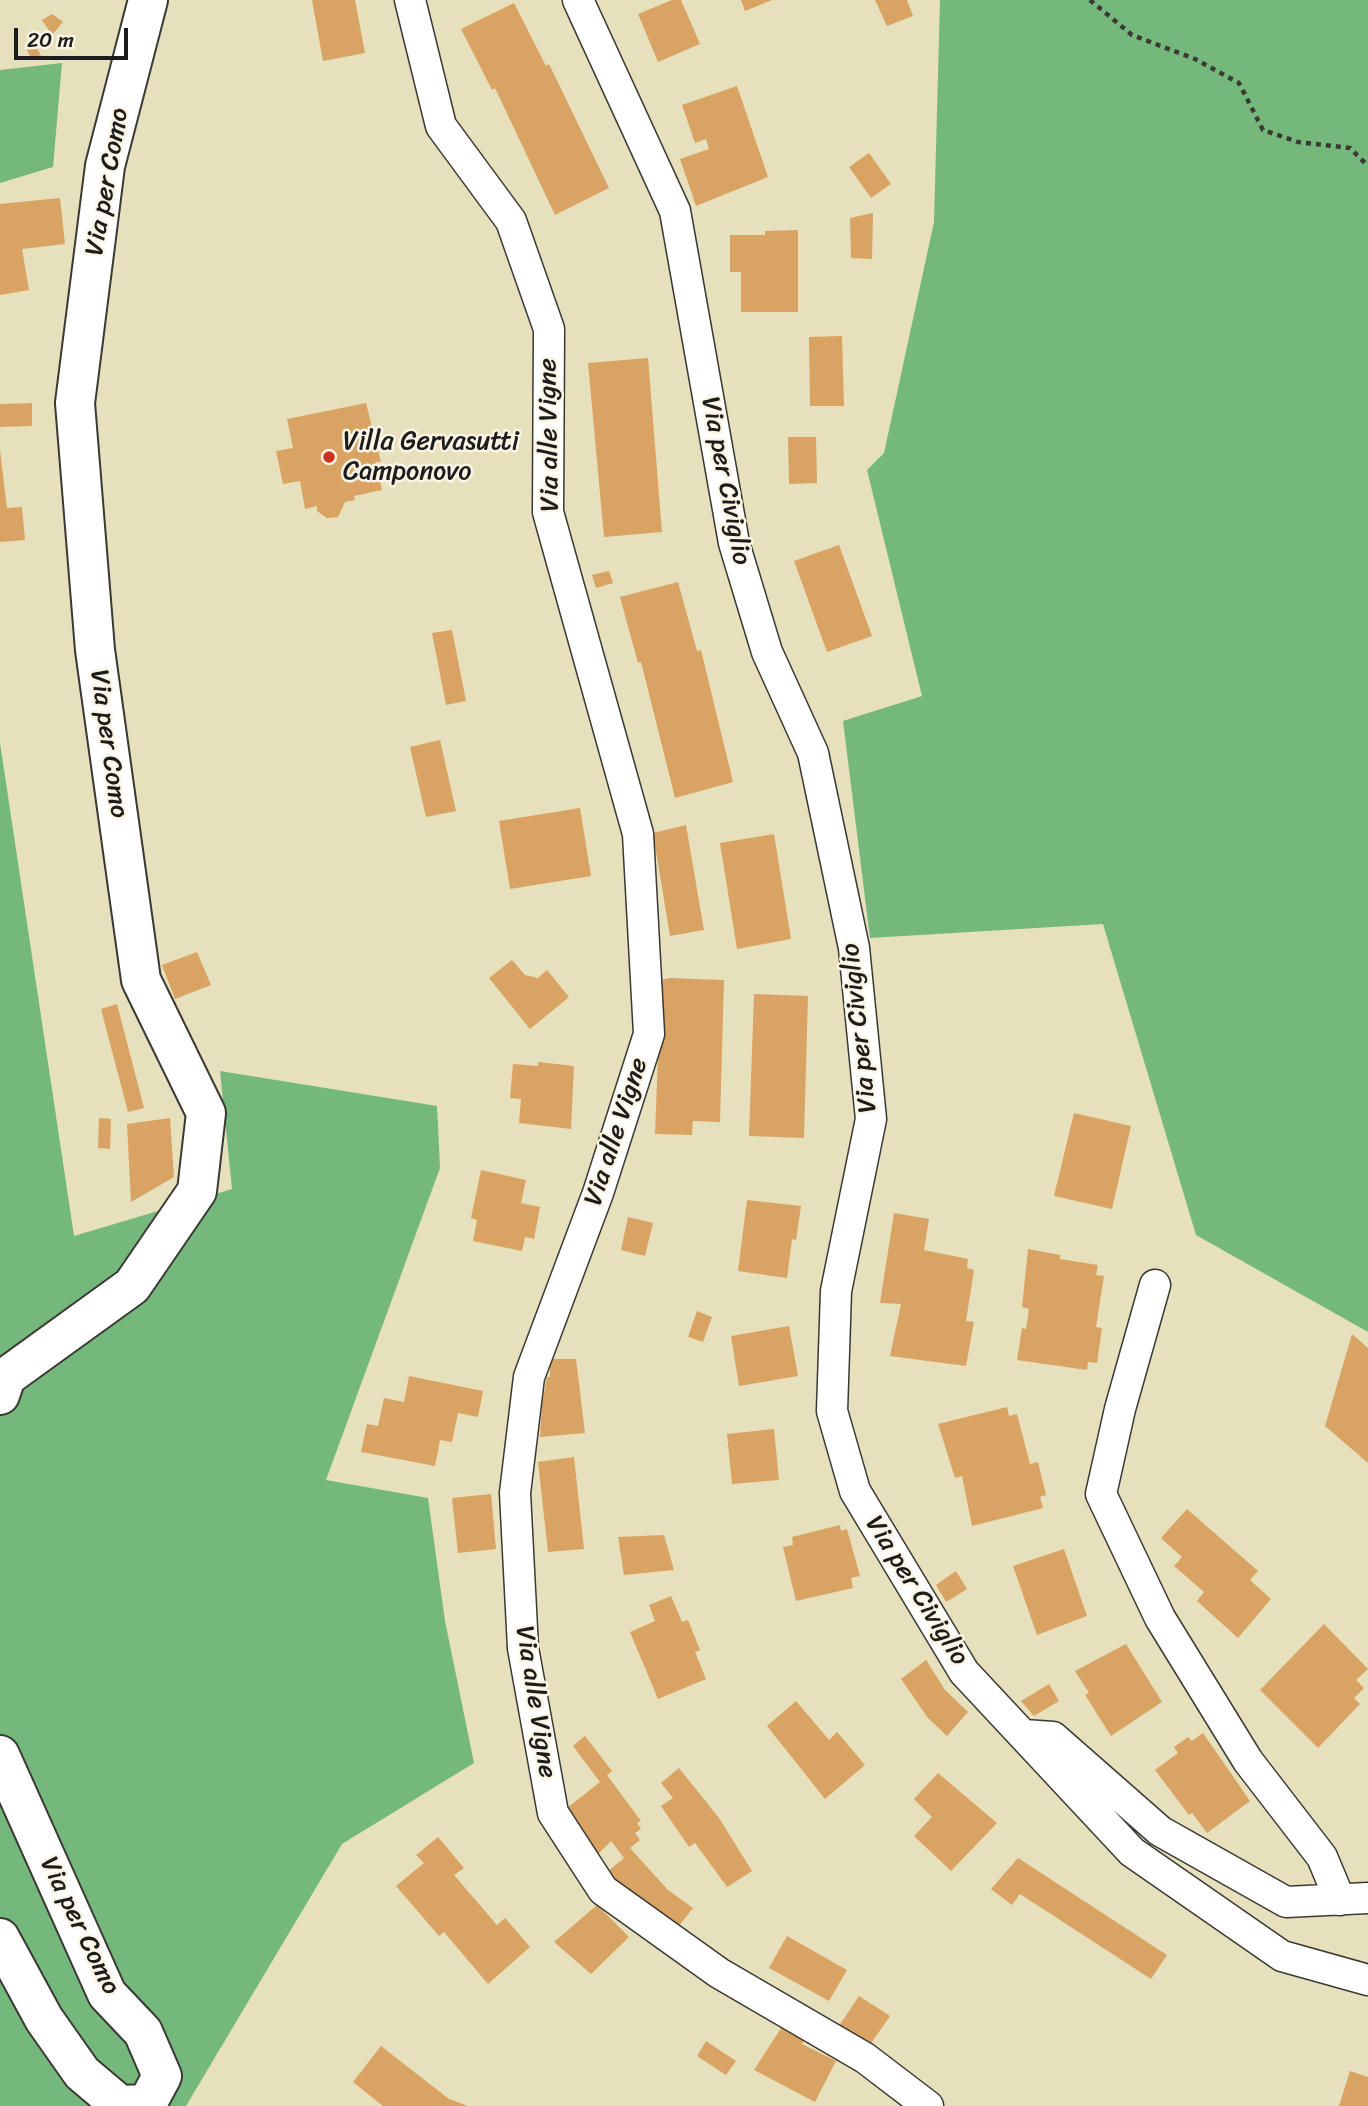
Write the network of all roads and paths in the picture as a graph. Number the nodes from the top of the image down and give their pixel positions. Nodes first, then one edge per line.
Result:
1 (148, 0) edge
2 (410, 0) edge
3 (578, 0) edge
4 (1090, 0) edge
5 (1368, 166) edge
6 (1155, 1285) dead end
7 (0, 1395) edge
8 (1024, 1735) junction
9 (0, 1755) edge
10 (1354, 1899) edge
11 (0, 1938) edge
12 (1368, 1980) edge
13 (928, 2106) edge

1 - 7 street, Via per Como
2 - 13 street, Via alle Vigne
3 - 8 street, Via per Civiglio
4 - 5 path
6 - 10 street
8 - 10 street
8 - 12 street, Via per Civiglio
9 - 11 street, Via per Como

